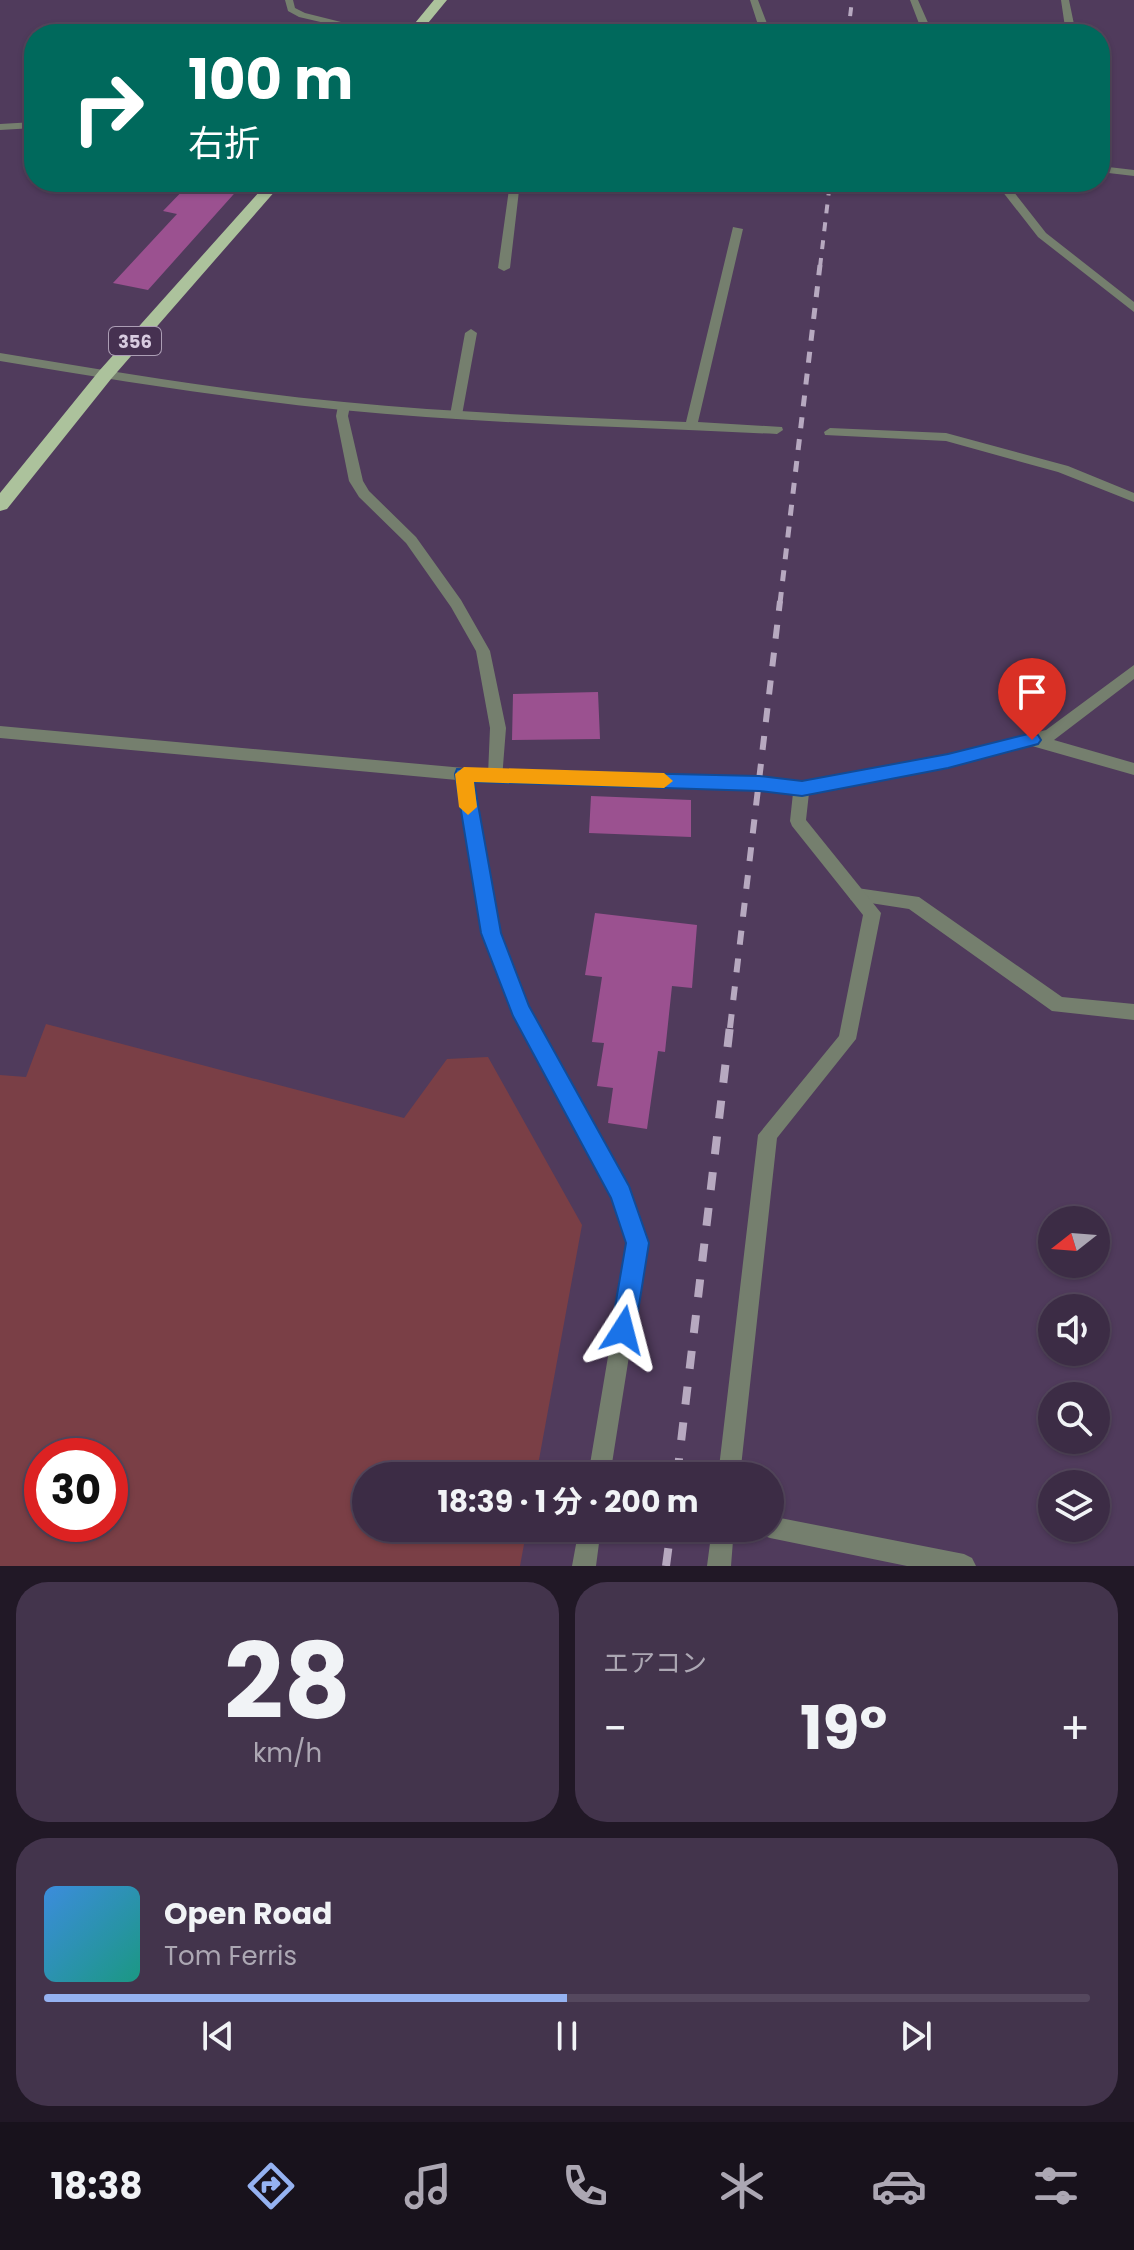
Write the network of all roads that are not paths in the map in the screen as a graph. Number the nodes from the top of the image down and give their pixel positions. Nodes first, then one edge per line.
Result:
1 (289, 0) edge
2 (441, 0) edge
3 (754, 0) edge
4 (914, 0) edge
5 (1065, 0) edge
6 (341, 24) edge
7 (421, 24) edge
8 (762, 24) edge
9 (924, 24) edge
10 (1069, 24) edge
11 (24, 126) edge
12 (0, 127) edge
13 (1110, 170) edge
14 (1134, 173) edge
15 (267, 192) edge
16 (514, 192) edge
17 (1008, 192) edge
18 (737, 229) dead end
19 (504, 268) dead end
20 (1134, 308) edge
21 (471, 333) dead end
22 (0, 357) edge
23 (105, 375) junction
24 (344, 406) junction
25 (456, 415) junction
26 (691, 426) junction
27 (777, 430) dead end
28 (830, 432) dead end
29 (1134, 498) edge
30 (0, 505) edge
31 (1134, 671) edge
32 (0, 732) edge
33 (1032, 740) junction
34 (1134, 769) edge
35 (464, 774) junction
36 (496, 775) junction
37 (802, 788) junction
38 (857, 895) junction
39 (1134, 1012) edge
40 (601, 1462) edge
41 (731, 1462) edge
42 (784, 1530) edge
43 (588, 1542) edge
44 (722, 1542) edge
45 (584, 1566) edge
46 (719, 1566) edge
47 (964, 1566) edge

1 - 6 street
2 - 7 highway
3 - 8 street
4 - 9 street
5 - 10 street
11 - 12 street
13 - 14 street
15 - 23 highway, 356
16 - 19 street
17 - 20 street
18 - 26 street
21 - 25 street
22 - 23 street
23 - 24 street
23 - 30 highway, 356
24 - 25 street
24 - 36 street
25 - 26 street
26 - 27 street
28 - 29 street
31 - 33 street
32 - 35 street
33 - 34 street
33 - 37 street
35 - 36 street
35 - 40 street
36 - 37 street
37 - 38 street
38 - 39 street
38 - 41 street
42 - 47 street
43 - 45 street
44 - 46 street

